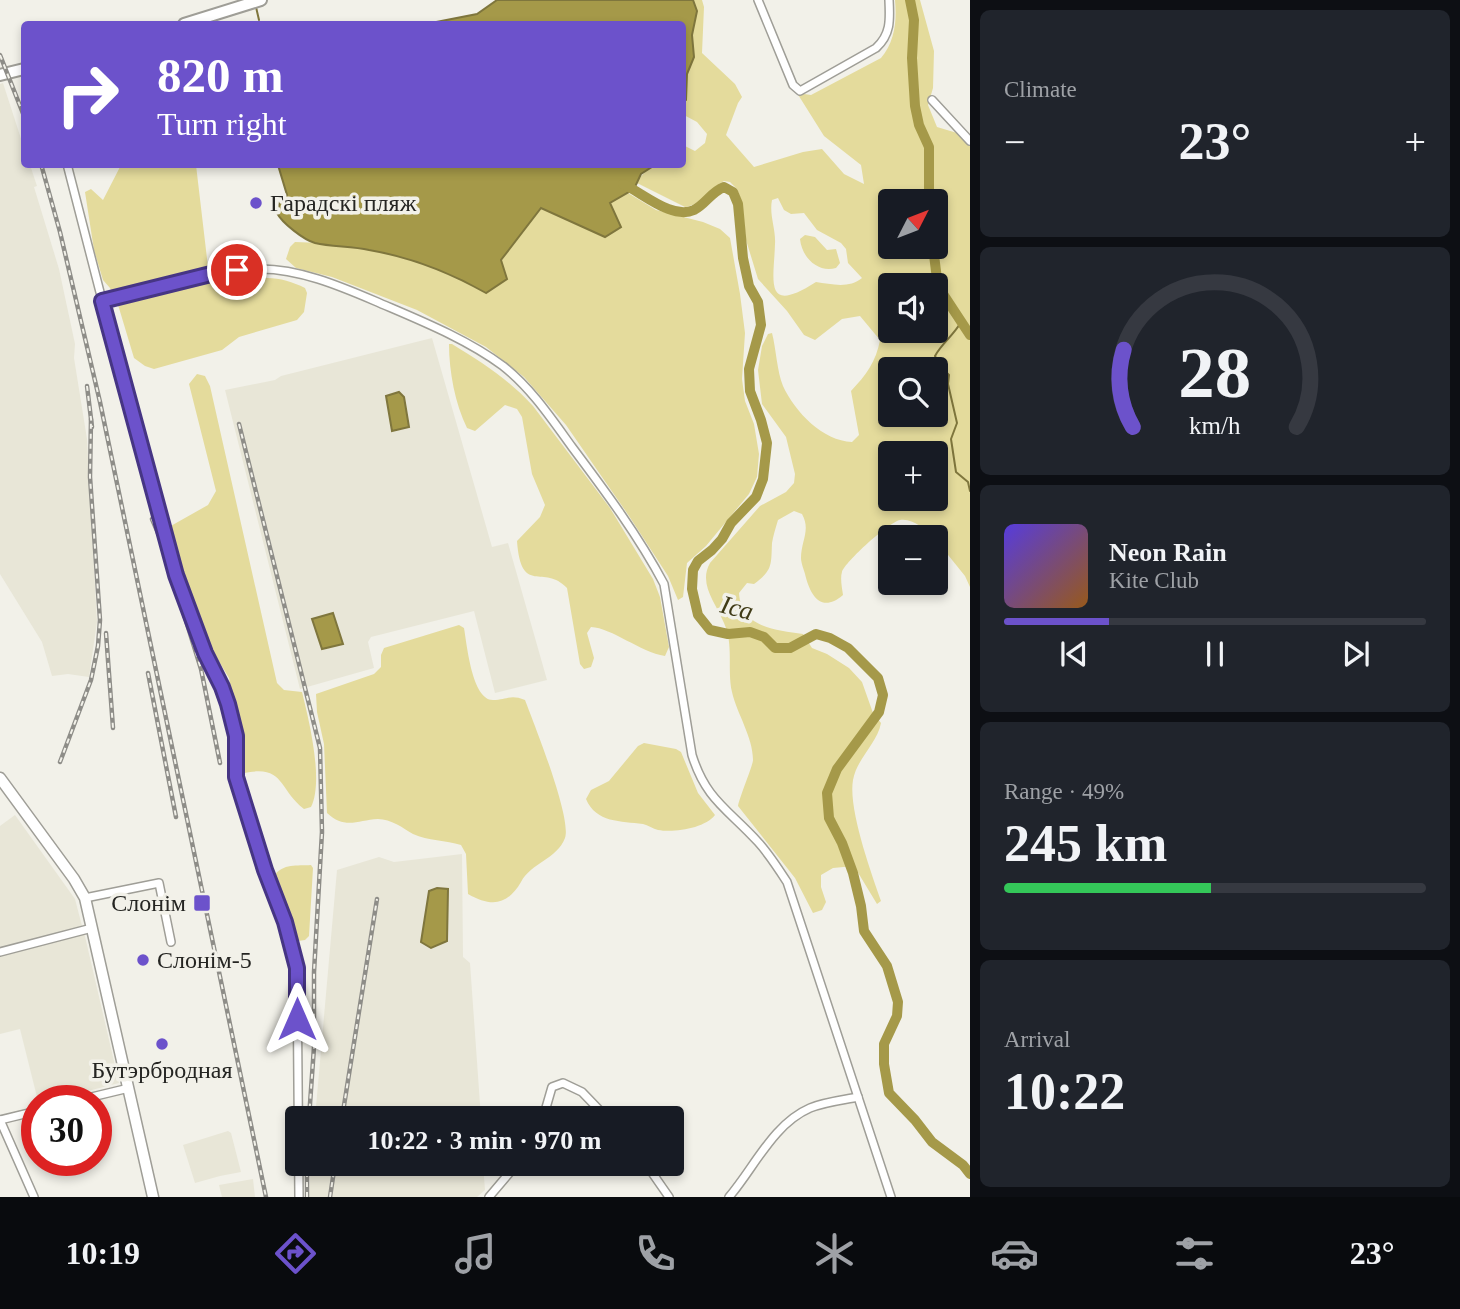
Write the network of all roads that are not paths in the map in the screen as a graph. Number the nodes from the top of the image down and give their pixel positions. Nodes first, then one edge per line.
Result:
1 (261, 0) edge
2 (758, 0) edge
3 (889, 0) edge
4 (194, 21) edge
5 (21, 70) edge
6 (4, 74) edge
7 (932, 100) dead end
8 (970, 141) edge
9 (67, 168) edge
10 (102, 301) junction
11 (0, 778) edge
12 (85, 898) junction
13 (92, 928) junction
14 (171, 942) dead end
15 (0, 951) edge
16 (129, 1088) junction
17 (112, 1092) edge
18 (858, 1097) junction
19 (546, 1106) edge
20 (595, 1106) edge
21 (21, 1115) edge
22 (0, 1120) edge
23 (507, 1176) edge
24 (654, 1176) edge
25 (34, 1197) edge
26 (153, 1197) edge
27 (299, 1197) edge
28 (489, 1197) edge
29 (669, 1197) edge
30 (729, 1197) edge
31 (891, 1197) edge

1 - 4 highway
2 - 3 street
5 - 6 highway
7 - 8 street
9 - 10 street
10 - 18 street
10 - 27 street
11 - 12 main road
12 - 13 main road
12 - 14 street
13 - 15 street
13 - 16 main road
16 - 17 street
16 - 26 main road
18 - 30 street
18 - 31 street
19 - 20 street
21 - 22 street
22 - 25 street
23 - 28 street
24 - 29 street

